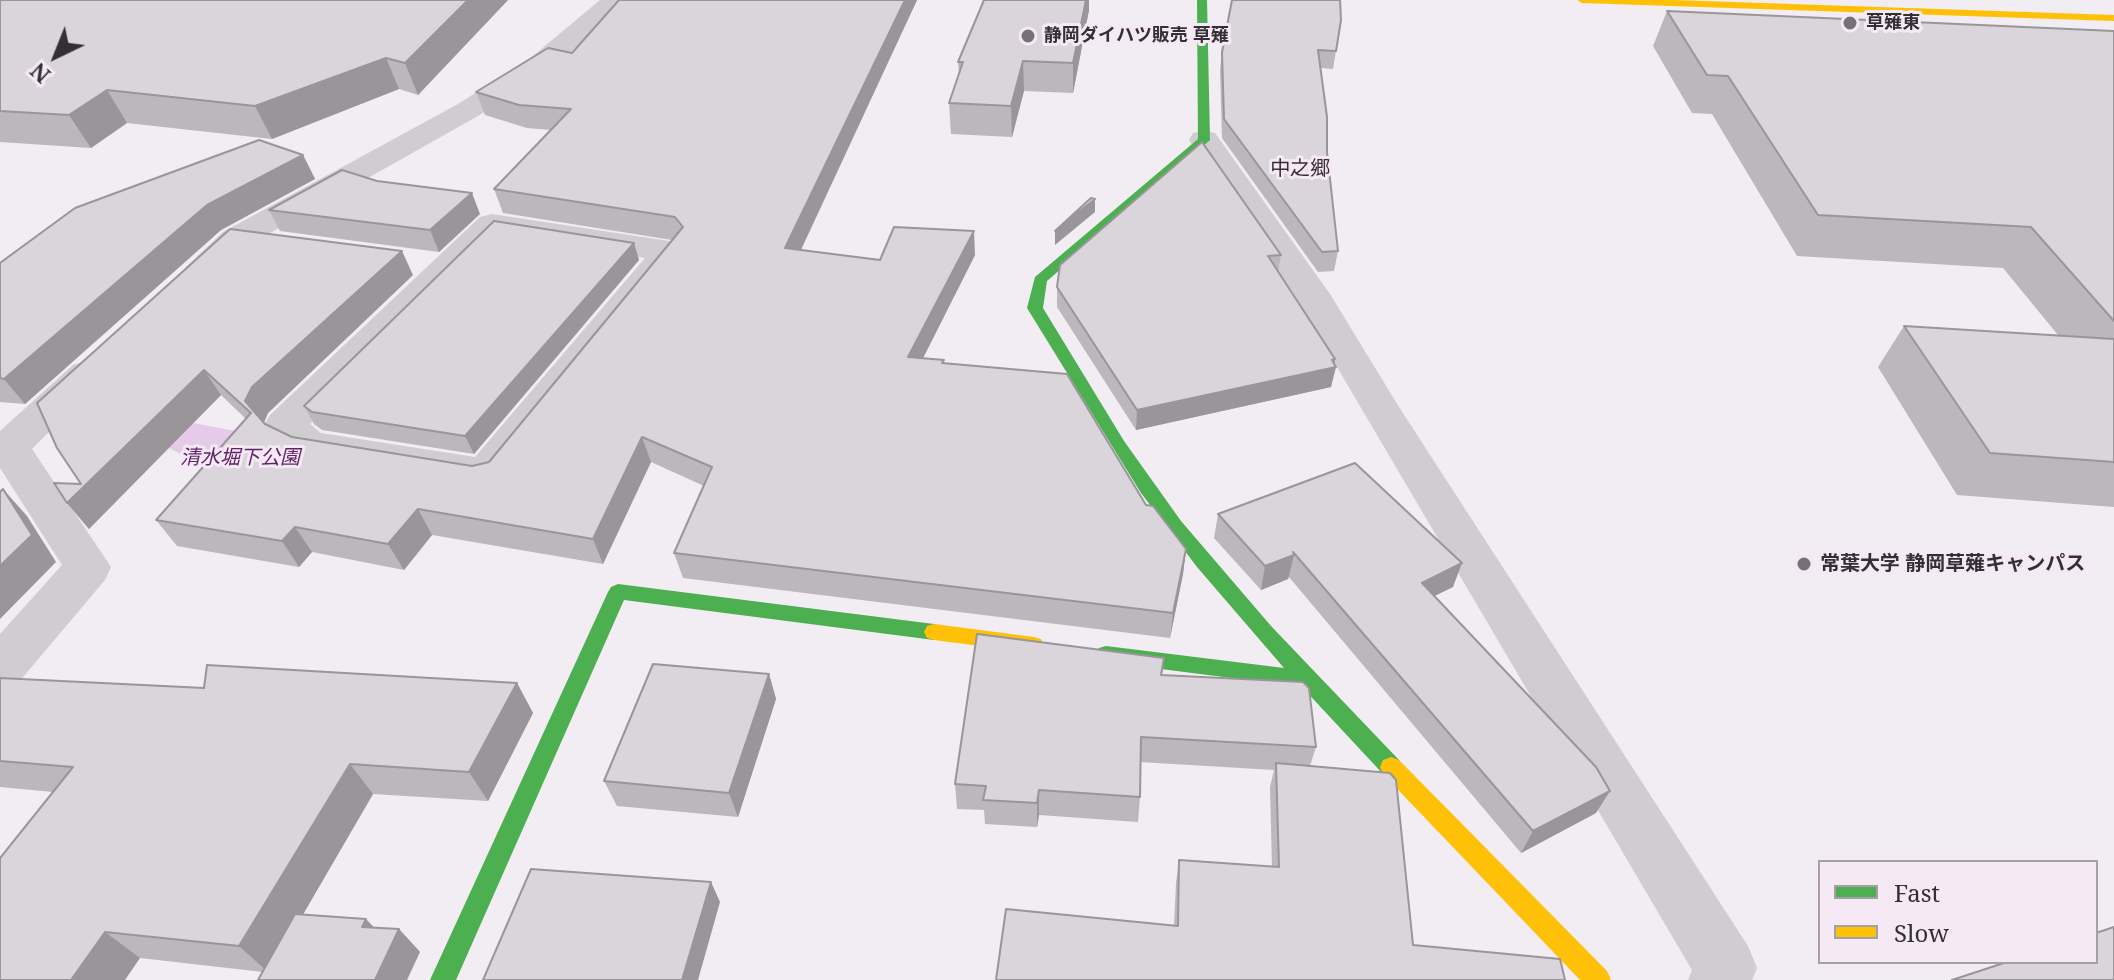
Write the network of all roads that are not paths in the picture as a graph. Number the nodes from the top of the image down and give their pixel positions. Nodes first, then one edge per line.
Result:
1 (615, 0) edge
2 (1202, 0) edge
3 (1582, 0) edge
4 (2114, 18) edge
5 (1204, 140) junction
6 (235, 239) junction
7 (295, 247) edge
8 (401, 260) edge
9 (446, 266) junction
10 (178, 291) edge
11 (110, 353) edge
12 (4, 447) edge
13 (1056, 648) edge
14 (1087, 651) edge
15 (0, 668) edge
16 (1306, 679) junction
17 (443, 980) edge
18 (1598, 980) edge
19 (1719, 980) edge

1 - 6 street
2 - 5 main road
3 - 4 main road
5 - 16 main road
5 - 19 street
6 - 7 street
6 - 10 street
8 - 9 street
9 - 9 street
11 - 12 street
12 - 15 street
13 - 17 main road
14 - 16 main road
16 - 18 main road

